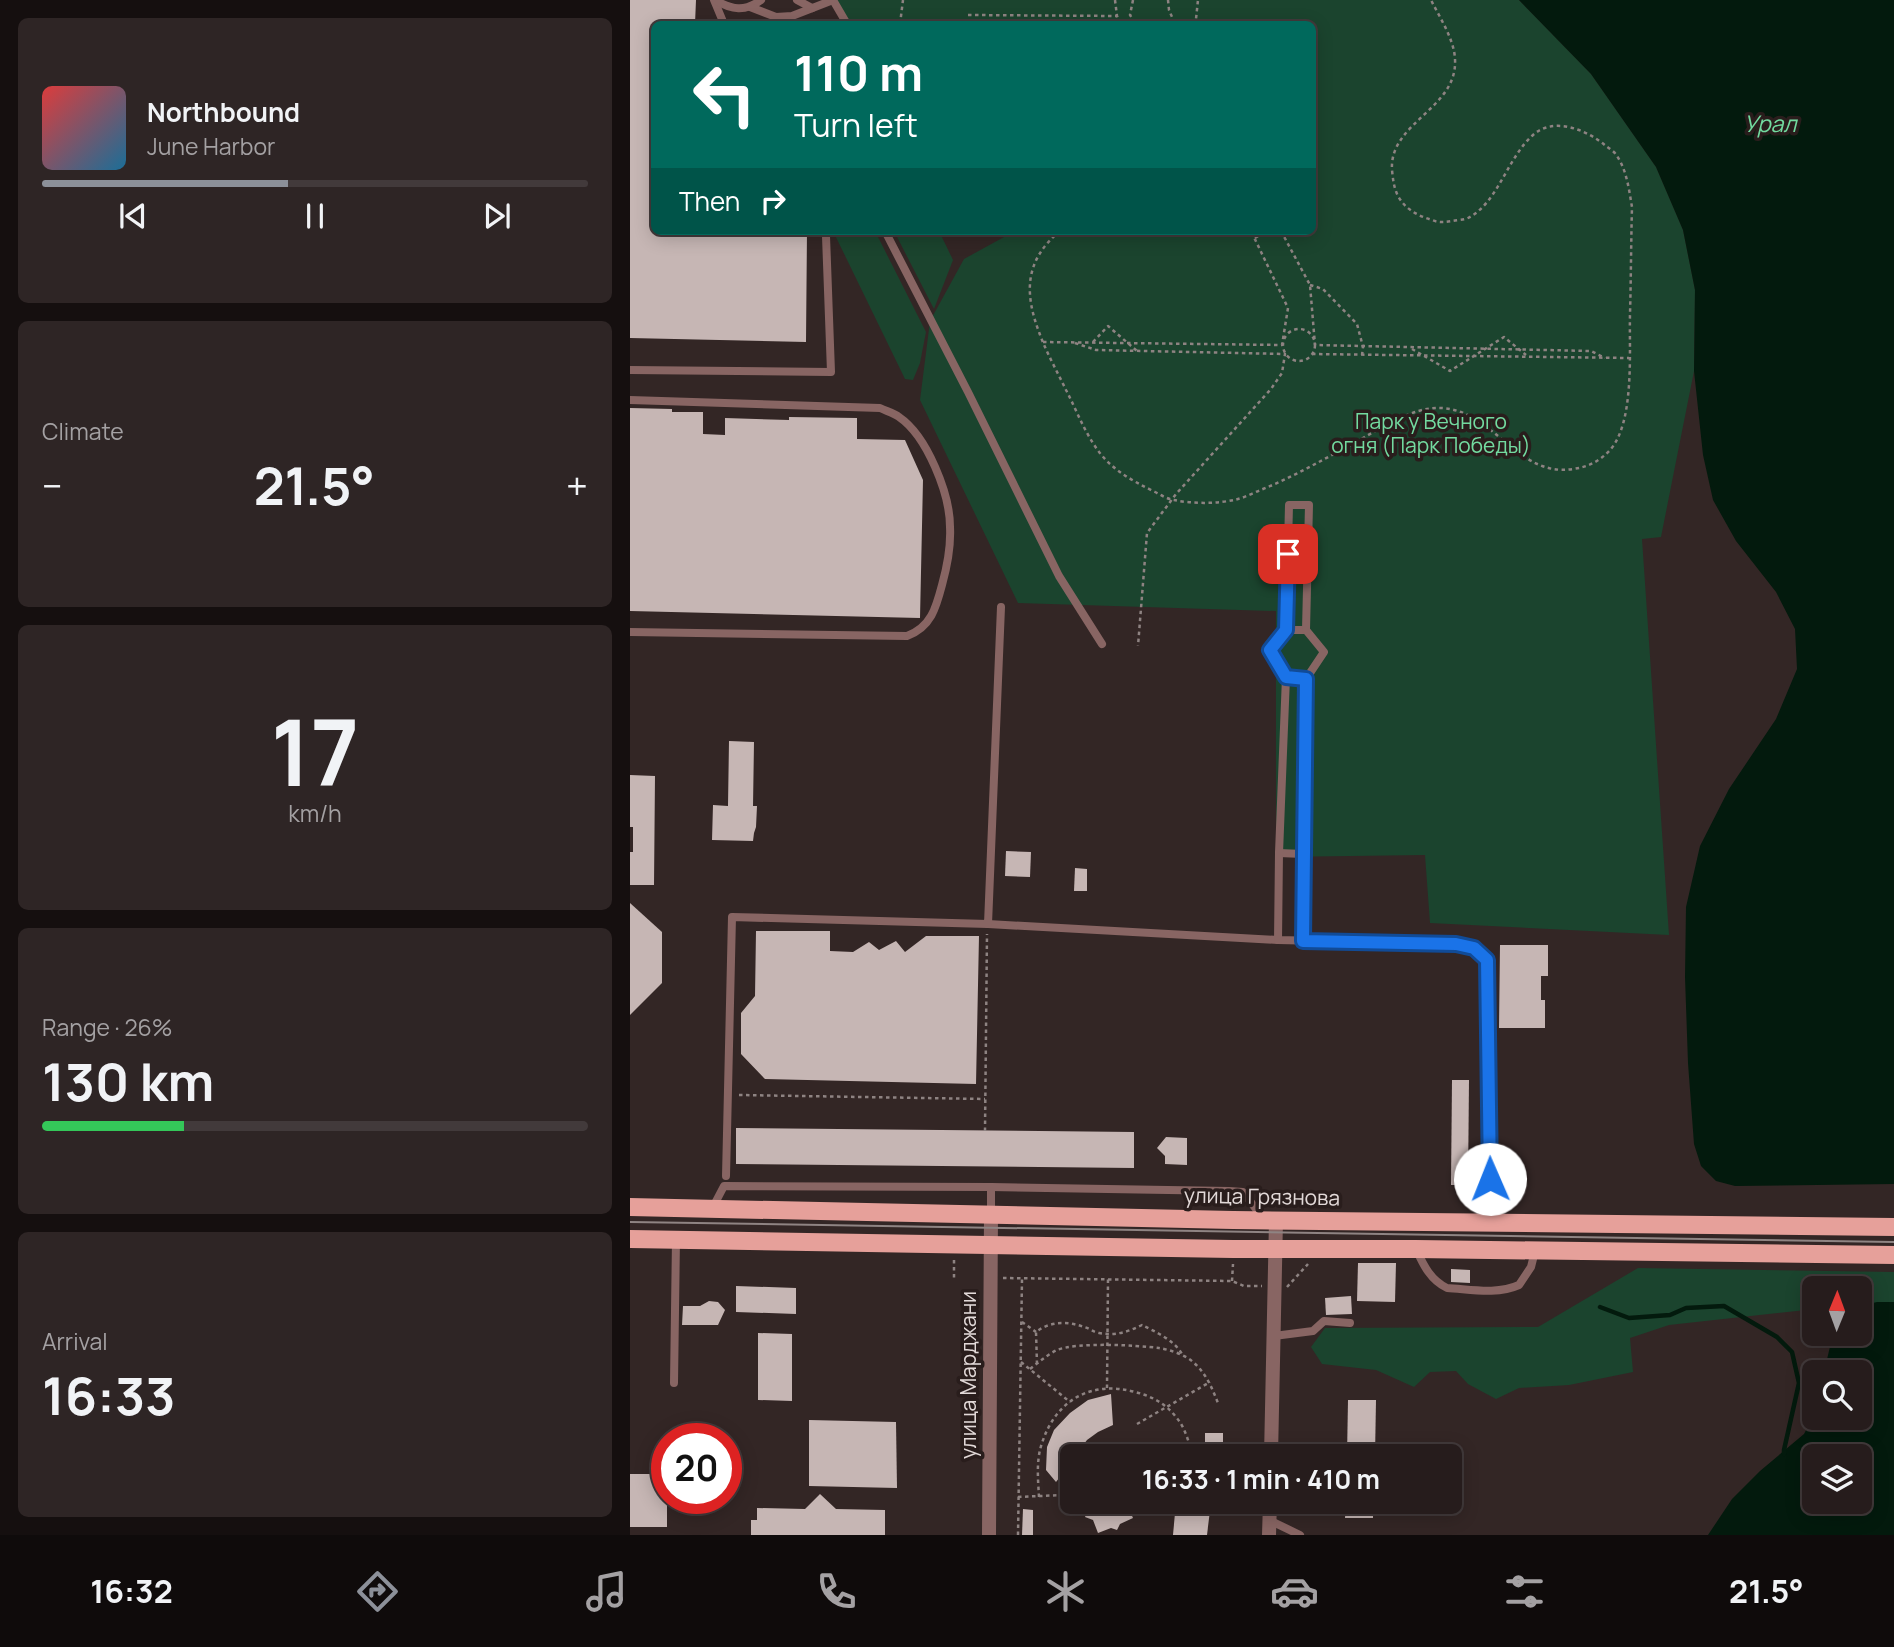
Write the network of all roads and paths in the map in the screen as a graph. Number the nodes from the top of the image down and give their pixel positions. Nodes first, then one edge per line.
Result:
1 (715, 0) edge
2 (761, 0) edge
3 (797, 0) edge
4 (833, 0) edge
5 (903, 0) edge
6 (1115, 0) edge
7 (1133, 0) edge
8 (1168, 0) edge
9 (1198, 0) edge
10 (1431, 0) edge
11 (750, 7) junction
12 (812, 8) junction
13 (968, 15) dead end
14 (1116, 16) junction
15 (792, 20) edge
16 (723, 21) edge
17 (845, 21) edge
18 (900, 21) edge
19 (1119, 21) edge
20 (1134, 21) edge
21 (1174, 21) edge
22 (1193, 21) edge
23 (826, 235) edge
24 (887, 235) edge
25 (1056, 235) edge
26 (1253, 235) edge
27 (1260, 235) edge
28 (1283, 235) edge
29 (1255, 238) junction
30 (1310, 285) junction
31 (1043, 342) junction
32 (1074, 343) junction
33 (1092, 343) junction
34 (1128, 343) junction
35 (1282, 345) junction
36 (1315, 345) junction
37 (1363, 347) junction
38 (1409, 347) junction
39 (1487, 349) junction
40 (1518, 349) junction
41 (1137, 351) junction
42 (1285, 354) junction
43 (1312, 354) junction
44 (1362, 355) junction
45 (1422, 355) junction
46 (1476, 356) junction
47 (1528, 356) junction
48 (1605, 358) junction
49 (1629, 358) junction
50 (630, 370) edge
51 (630, 400) edge
52 (1172, 500) junction
53 (1001, 607) dead end
54 (1306, 629) junction
55 (1286, 630) junction
56 (630, 632) edge
57 (1102, 645) dead end
58 (1138, 646) dead end
59 (1286, 677) junction
60 (1306, 679) junction
61 (1279, 853) junction
62 (1303, 854) junction
63 (988, 924) junction
64 (1278, 940) junction
65 (1303, 941) junction
66 (729, 1095) junction
67 (985, 1099) junction
68 (985, 1130) dead end
69 (726, 1176) dead end
70 (991, 1187) junction
71 (630, 1207) edge
72 (712, 1210) junction
73 (991, 1215) junction
74 (1270, 1220) junction
75 (1490, 1222) junction
76 (1894, 1227) edge
77 (630, 1239) edge
78 (676, 1239) junction
79 (991, 1245) junction
80 (1416, 1249) junction
81 (1276, 1250) junction
82 (1535, 1251) junction
83 (954, 1252) dead end
84 (1894, 1255) edge
85 (1233, 1259) dead end
86 (954, 1278) dead end
87 (1000, 1278) dead end
88 (1022, 1278) junction
89 (1108, 1279) junction
90 (1232, 1281) junction
91 (1265, 1286) dead end
92 (1021, 1322) junction
93 (1350, 1323) dead end
94 (1036, 1332) junction
95 (1108, 1333) junction
96 (1274, 1336) junction
97 (1108, 1346) junction
98 (1183, 1356) junction
99 (1021, 1362) junction
100 (1037, 1364) junction
101 (1030, 1369) junction
102 (1210, 1382) junction
103 (674, 1383) dead end
104 (1107, 1388) junction
105 (1070, 1402) junction
106 (1218, 1403) dead end
107 (1166, 1407) junction
108 (1137, 1424) dead end
109 (1189, 1444) edge
110 (1271, 1444) edge
111 (1060, 1495) edge
112 (1018, 1497) junction
113 (1039, 1497) junction
114 (1269, 1527) edge
115 (989, 1535) edge
116 (1018, 1535) edge
117 (1300, 1535) edge

1 - 11 lane
1 - 16 lane
2 - 11 lane
3 - 12 lane
4 - 12 lane
4 - 17 lane
5 - 18 path
6 - 14 path
7 - 20 path
8 - 21 path
9 - 22 path
10 - 49 path
11 - 15 lane
12 - 15 lane
13 - 14 path
14 - 19 path
23 - 50 lane
24 - 57 lane
25 - 31 path
26 - 29 path
27 - 29 path
28 - 30 path
29 - 35 path
30 - 36 path
30 - 37 path
31 - 32 path
31 - 52 path
32 - 33 path
32 - 41 path
33 - 34 path
33 - 34 path
34 - 35 path
34 - 41 path
35 - 36 path
35 - 42 path
36 - 37 path
36 - 43 path
37 - 38 path
37 - 44 path
38 - 39 path
38 - 45 path
39 - 40 path
39 - 40 path
39 - 46 path
40 - 47 path
40 - 48 path
41 - 42 path
42 - 43 path
42 - 52 path
43 - 44 path
44 - 45 path
45 - 46 path
45 - 46 path
46 - 47 path
47 - 48 path
48 - 49 path
49 - 52 path
51 - 56 lane
52 - 58 path
53 - 63 lane
54 - 55 lane
54 - 55 lane
54 - 60 lane
55 - 59 lane
59 - 60 lane
59 - 61 lane
60 - 62 lane
61 - 62 lane
61 - 64 lane
62 - 65 lane
63 - 64 lane
63 - 66 lane
63 - 67 path
64 - 65 lane
65 - 75 lane
66 - 67 path
66 - 69 lane
67 - 68 path
70 - 72 lane
70 - 73 lane
70 - 74 lane
71 - 72 main road, улица Грязнова
72 - 73 main road, улица Грязнова
73 - 74 main road, улица Грязнова
73 - 79 street, улица Марджани
74 - 75 main road, улица Грязнова
74 - 81 street
75 - 76 main road, улица Грязнова
77 - 78 main road
78 - 79 main road
78 - 103 lane
79 - 81 main road
79 - 115 street, улица Марджани
80 - 81 main road
80 - 82 main road
80 - 82 lane
81 - 96 street
82 - 84 main road
83 - 86 path
85 - 90 path
87 - 88 path
88 - 89 path
88 - 92 path
89 - 90 path
89 - 95 path
90 - 91 path
92 - 94 path
92 - 99 path
93 - 96 lane
94 - 95 path
94 - 100 path
95 - 97 path
95 - 98 path
96 - 110 street
97 - 98 path
97 - 100 path
97 - 104 path
98 - 102 path
99 - 101 path
99 - 112 path
100 - 101 path
101 - 105 path
102 - 106 path
102 - 107 path
104 - 105 path
104 - 107 path
105 - 113 path
107 - 108 path
107 - 109 path
111 - 113 path
112 - 113 path
112 - 116 path
114 - 117 lane

